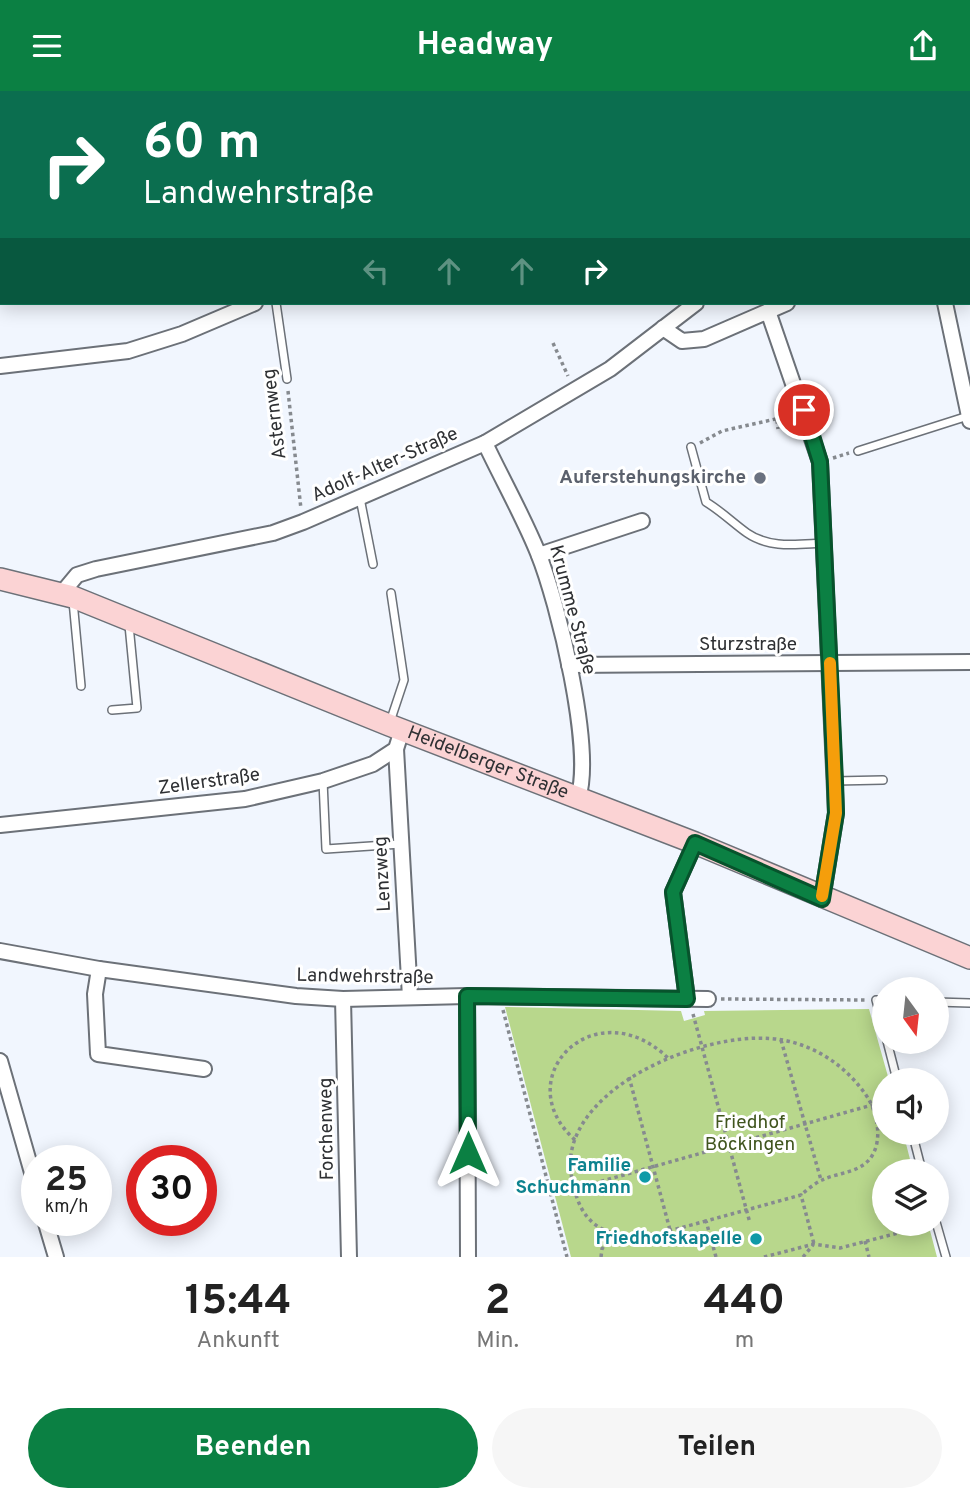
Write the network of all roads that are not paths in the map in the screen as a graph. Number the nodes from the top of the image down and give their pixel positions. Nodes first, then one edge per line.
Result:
1 (251, 305) edge
2 (276, 305) edge
3 (693, 305) edge
4 (782, 305) edge
5 (945, 305) edge
6 (768, 311) junction
7 (663, 328) junction
8 (0, 366) edge
9 (287, 379) road end
10 (969, 418) edge
11 (485, 443) junction
12 (691, 447) road end
13 (858, 451) dead end
14 (360, 498) junction
15 (642, 521) dead end
16 (825, 543) junction
17 (539, 555) junction
18 (373, 564) dead end
19 (0, 579) edge
20 (391, 593) dead end
21 (67, 595) junction
22 (129, 620) junction
23 (970, 662) edge
24 (830, 664) junction
25 (569, 665) junction
26 (81, 685) dead end
27 (112, 710) dead end
28 (396, 735) junction
29 (883, 780) dead end
30 (323, 781) junction
31 (835, 781) junction
32 (578, 798) junction
33 (0, 825) edge
34 (695, 843) junction
35 (401, 844) junction
36 (822, 899) junction
37 (0, 951) edge
38 (970, 958) edge
39 (99, 969) junction
40 (467, 996) junction
41 (410, 997) junction
42 (343, 999) junction
43 (687, 999) junction
44 (708, 999) road end
45 (949, 1002) edge
46 (970, 1003) edge
47 (0, 1061) edge
48 (204, 1069) dead end
49 (24, 1145) edge
50 (50, 1236) edge
51 (939, 1236) edge
52 (56, 1257) edge
53 (349, 1257) edge
54 (468, 1257) edge
55 (946, 1257) edge

1 - 8 street
2 - 9 lane, Asternweg
3 - 7 street, Adolf-Alter-Straße
4 - 6 street
5 - 10 street
6 - 7 street
6 - 16 street
7 - 11 street, Adolf-Alter-Straße
10 - 13 lane
11 - 14 street, Adolf-Alter-Straße
11 - 17 street, Krumme Straße
12 - 16 lane
14 - 18 lane
14 - 21 street, Adolf-Alter-Straße
15 - 17 street
16 - 24 street
17 - 25 street, Krumme Straße
19 - 21 main road, Heidelberger Straße
20 - 28 lane
21 - 22 main road, Heidelberger Straße
21 - 26 lane
22 - 27 lane
22 - 28 main road, Heidelberger Straße
23 - 24 street, Sturzstraße
24 - 25 street, Sturzstraße
24 - 31 street
25 - 32 street, Krumme Straße
28 - 30 street, Zellerstraße
28 - 32 main road, Heidelberger Straße
28 - 35 street, Lenzweg
29 - 31 lane
30 - 33 street, Zellerstraße
30 - 35 lane
31 - 36 street
32 - 34 main road, Heidelberger Straße
34 - 36 main road, Heidelberger Straße
34 - 43 street
35 - 41 street, Lenzweg
36 - 38 main road, Heidelberger Straße
37 - 39 street, Landwehrstraße
39 - 42 street, Landwehrstraße
39 - 48 street
40 - 41 street, Landwehrstraße
40 - 43 street, Landwehrstraße
40 - 54 street
41 - 42 street, Landwehrstraße
42 - 53 street, Forchenweg
43 - 44 street, Landwehrstraße
45 - 46 lane
47 - 49 street
50 - 52 street
51 - 55 lane

